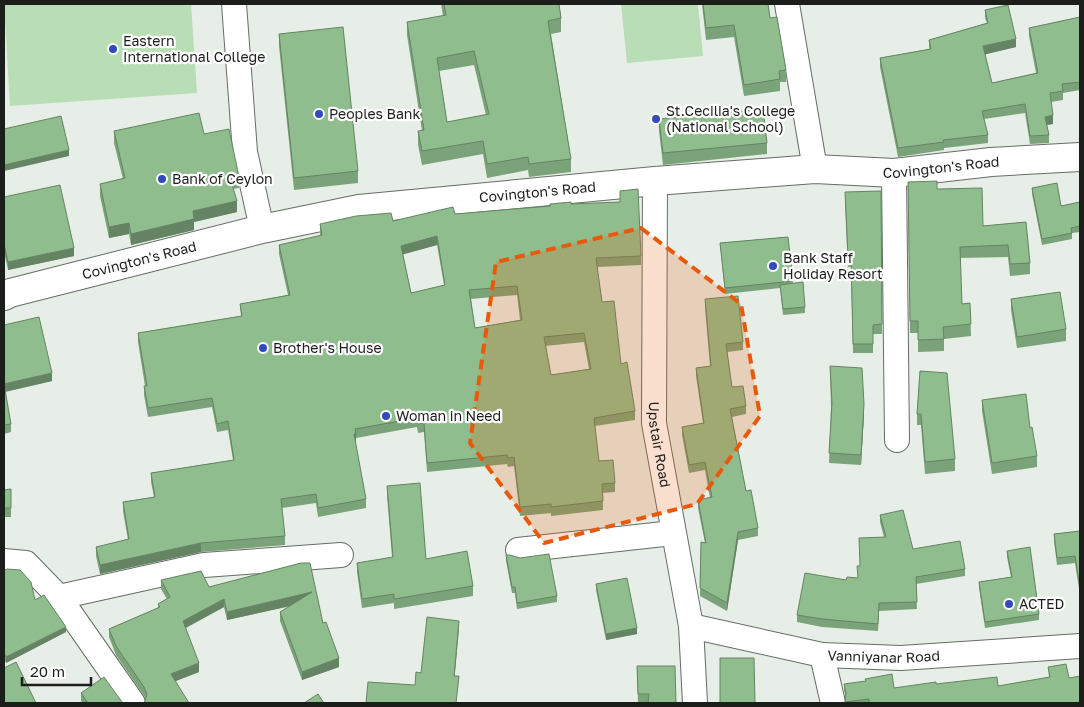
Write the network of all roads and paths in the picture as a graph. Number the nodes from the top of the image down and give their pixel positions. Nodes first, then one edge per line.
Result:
1 (234, 4) edge
2 (788, 4) edge
3 (1080, 157) edge
4 (815, 169) junction
5 (894, 173) junction
6 (655, 182) junction
7 (262, 229) junction
8 (4, 296) edge
9 (897, 440) dead end
10 (673, 533) junction
11 (518, 550) dead end
12 (341, 555) dead end
13 (4, 561) edge
14 (59, 597) junction
15 (691, 626) junction
16 (1080, 646) edge
17 (822, 655) junction
18 (133, 703) edge
19 (695, 703) edge
20 (833, 703) edge

1 - 7 street
2 - 4 street
3 - 5 main road, Covington's Road
4 - 5 main road, Covington's Road
4 - 6 main road, Covington's Road
5 - 9 street
6 - 7 main road, Covington's Road
6 - 10 street, Upstair Road
7 - 8 main road, Covington's Road
10 - 11 street
10 - 15 street, Upstair Road
12 - 14 street
13 - 14 street
14 - 18 street
15 - 17 street, Vanniyanar Road
15 - 19 street, Upstair Road
16 - 17 street, Vanniyanar Road
17 - 20 street

